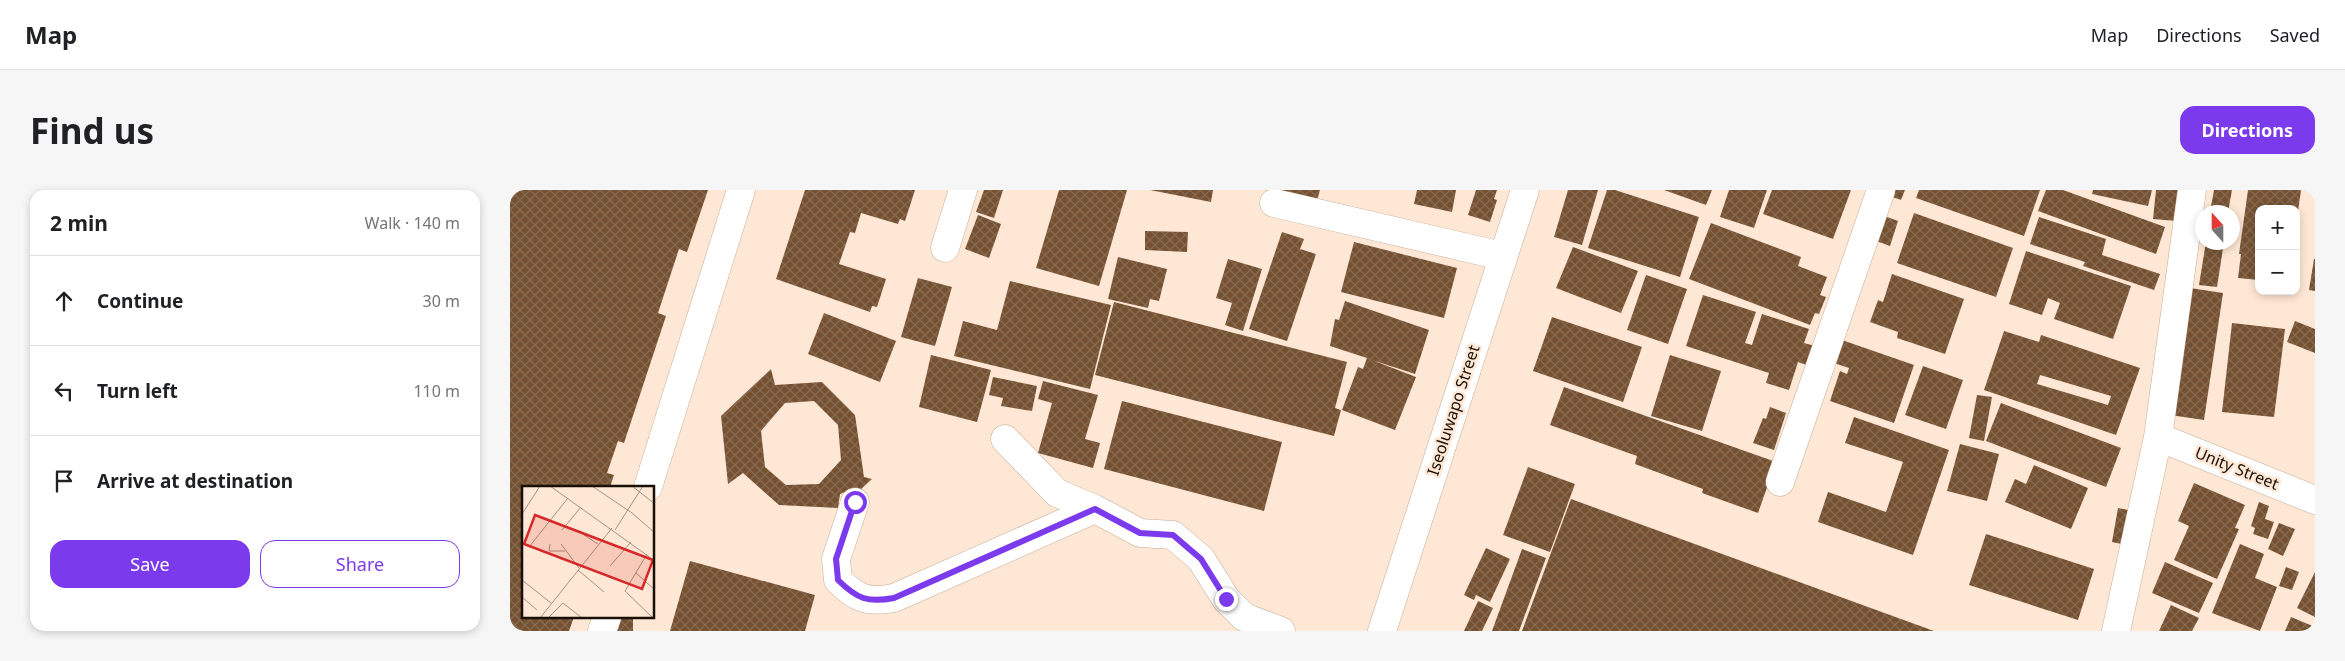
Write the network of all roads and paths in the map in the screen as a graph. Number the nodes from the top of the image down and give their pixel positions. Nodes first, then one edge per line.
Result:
1 (741, 190) edge
2 (964, 190) edge
3 (1525, 190) edge
4 (1881, 190) edge
5 (2192, 190) edge
6 (1274, 203) dead end
7 (945, 248) dead end
8 (1502, 256) junction
9 (2158, 437) junction
10 (1005, 439) dead end
11 (1780, 482) dead end
12 (648, 486) edge
13 (2315, 500) edge
14 (855, 502) dead end
15 (1095, 509) junction
16 (607, 618) edge
17 (602, 631) edge
18 (1282, 631) edge
19 (1382, 631) edge
20 (2116, 631) edge

1 - 12 street
2 - 7 street
3 - 8 street, Iseoluwapo Street
4 - 11 street
5 - 9 street
6 - 8 street
8 - 19 street, Iseoluwapo Street
9 - 13 street, Unity Street
9 - 20 street
10 - 15 street
14 - 15 street
15 - 18 street
16 - 17 street

